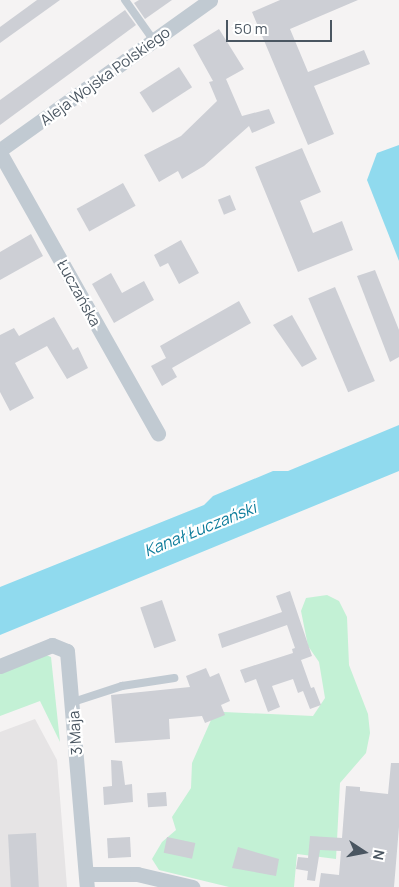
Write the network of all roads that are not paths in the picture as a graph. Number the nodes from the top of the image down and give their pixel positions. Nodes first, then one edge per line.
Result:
1 (125, 0) edge
2 (210, 0) edge
3 (154, 40) junction
4 (0, 152) edge
5 (158, 433) dead end
6 (0, 666) edge
7 (174, 678) dead end
8 (73, 702) junction
9 (86, 881) edge
10 (192, 887) edge

1 - 3 lane
2 - 3 street, Aleja Wojska Polskiego
3 - 4 street, Aleja Wojska Polskiego
4 - 5 street, Łuczańska
6 - 8 street, 3 Maja
7 - 8 lane
8 - 9 street, 3 Maja
9 - 10 street

